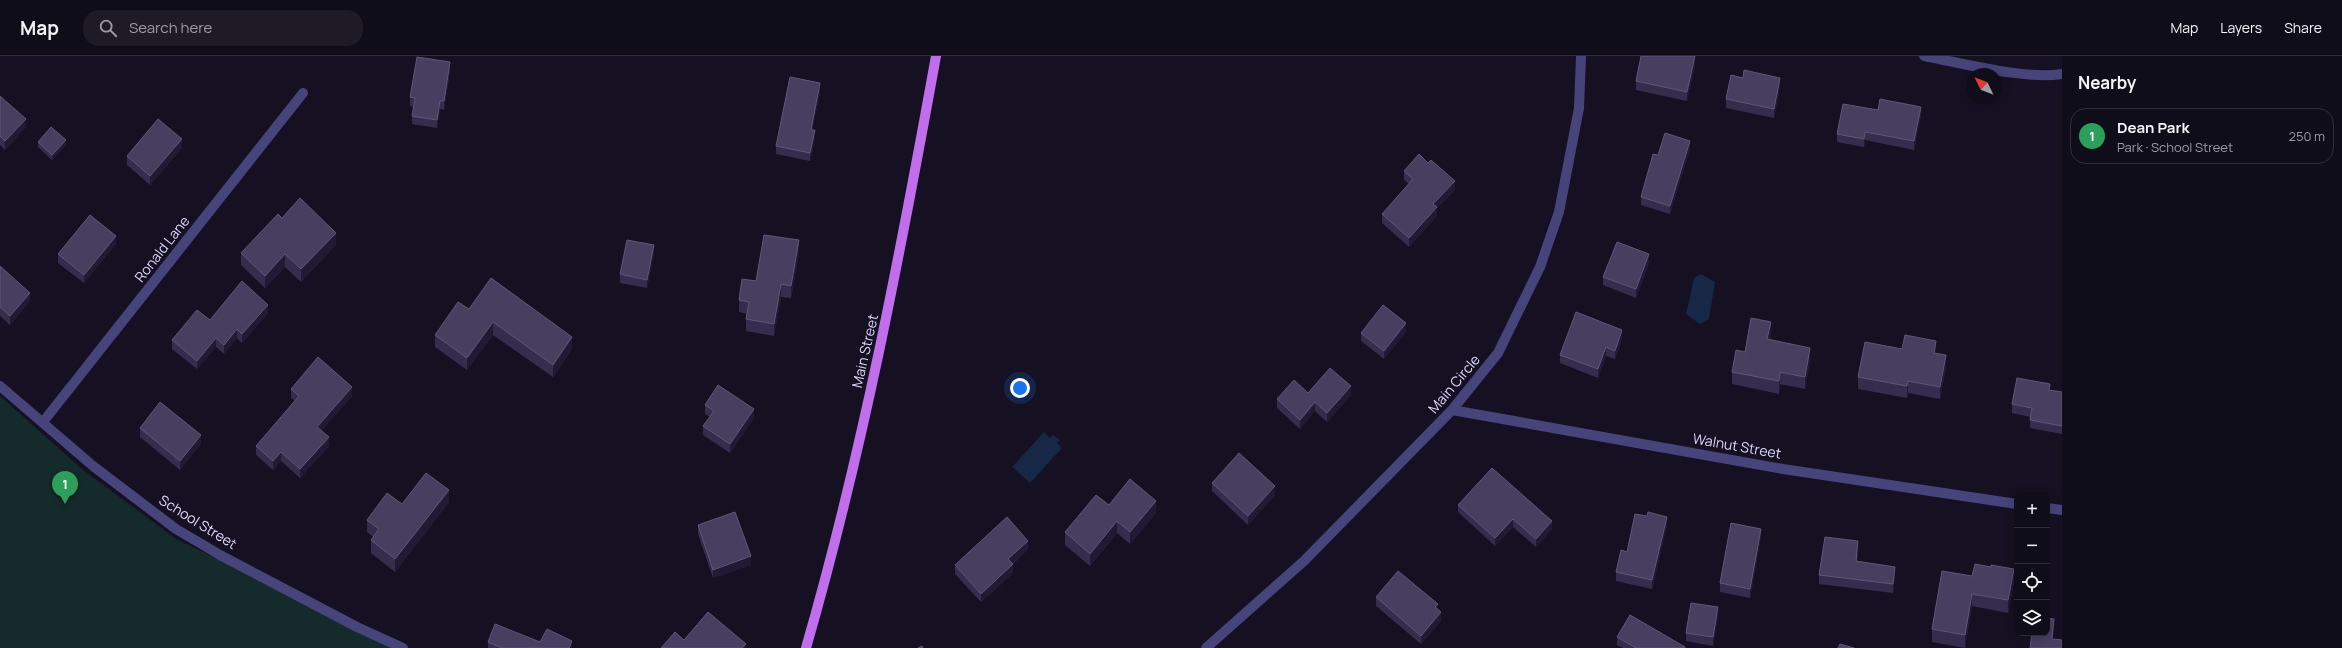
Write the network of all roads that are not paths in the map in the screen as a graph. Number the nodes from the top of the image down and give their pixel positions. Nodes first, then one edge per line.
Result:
1 (936, 56) edge
2 (1581, 56) edge
3 (1924, 56) edge
4 (2062, 74) edge
5 (303, 93) dead end
6 (0, 386) edge
7 (1452, 410) junction
8 (43, 422) junction
9 (2014, 504) edge
10 (2050, 508) edge
11 (2062, 510) edge
12 (403, 648) edge
13 (806, 648) edge
14 (1206, 648) edge

1 - 13 main road, Main Street
2 - 7 street, Main Circle
3 - 4 street
5 - 8 street, Ronald Lane
6 - 8 street, School Street
7 - 9 street, Walnut Street
7 - 14 street, Main Circle
8 - 12 street, School Street
10 - 11 street

